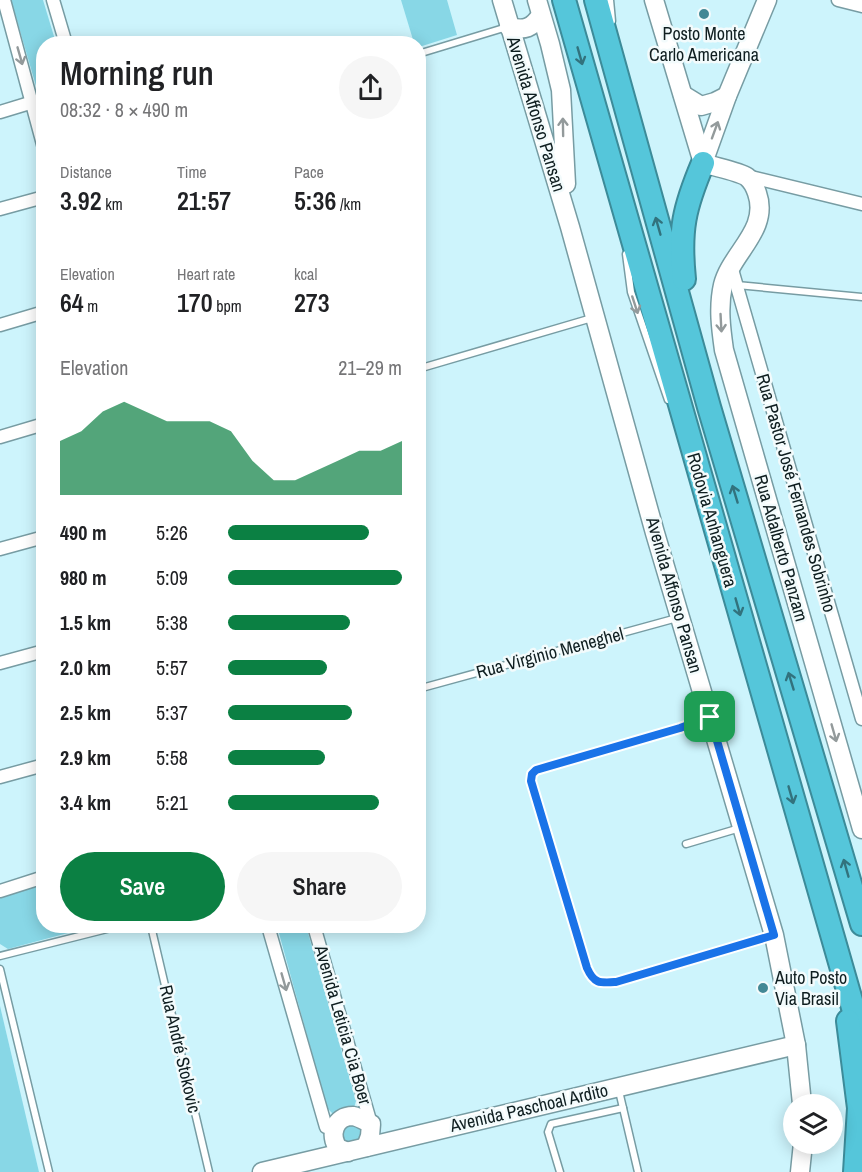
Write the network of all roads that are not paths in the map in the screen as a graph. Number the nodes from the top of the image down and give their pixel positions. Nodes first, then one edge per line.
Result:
1 (53, 0) edge
2 (502, 0) edge
3 (564, 0) edge
4 (596, 0) edge
5 (610, 0) edge
6 (654, 0) edge
7 (767, 0) edge
8 (838, 0) edge
9 (3, 2) edge
10 (862, 6) edge
11 (539, 8) edge
12 (509, 27) junction
13 (64, 36) edge
14 (426, 52) edge
15 (616, 75) junction
16 (683, 95) junction
17 (727, 96) junction
18 (33, 102) junction
19 (0, 112) edge
20 (36, 115) edge
21 (703, 163) junction
22 (746, 176) junction
23 (36, 199) edge
24 (862, 204) edge
25 (623, 206) junction
26 (0, 209) edge
27 (570, 227) junction
28 (624, 234) dead end
29 (625, 245) dead end
30 (731, 266) junction
31 (736, 285) junction
32 (862, 297) edge
33 (36, 314) edge
34 (596, 317) junction
35 (0, 325) edge
36 (426, 367) edge
37 (709, 407) junction
38 (671, 409) dead end
39 (675, 419) dead end
40 (36, 426) edge
41 (0, 437) edge
42 (692, 448) junction
43 (36, 539) edge
44 (0, 549) edge
45 (681, 617) junction
46 (36, 653) edge
47 (0, 663) edge
48 (426, 687) edge
49 (710, 717) junction
50 (862, 719) edge
51 (36, 767) edge
52 (0, 777) edge
53 (742, 828) junction
54 (862, 829) edge
55 (686, 844) dead end
56 (36, 880) edge
57 (0, 891) edge
58 (862, 924) edge
59 (91, 933) edge
60 (154, 933) edge
61 (270, 933) edge
62 (316, 933) edge
63 (774, 935) junction
64 (0, 956) edge
65 (0, 969) edge
66 (850, 999) junction
67 (862, 1039) edge
68 (796, 1045) junction
69 (618, 1087) junction
70 (801, 1094) edge
71 (623, 1108) junction
72 (371, 1124) junction
73 (329, 1129) junction
74 (434, 1131) junction
75 (366, 1147) junction
76 (348, 1152) junction
77 (801, 1154) edge
78 (271, 1170) edge
79 (636, 1171) edge
80 (49, 1172) edge
81 (209, 1172) edge
82 (560, 1172) edge
83 (800, 1172) edge
84 (855, 1172) edge

1 - 13 street
2 - 12 main road, Avenida Affonso Pansan
3 -> 25 highway, Rodovia Anhanguera
4 - 15 highway, Rodovia Anhanguera
5 - 15 lane
6 - 16 main road
7 - 17 main road
8 - 10 street
9 -> 18 street
11 - 12 main road
27 -> 11 main road, Avenida Affonso Pansan
12 - 14 lane
12 - 27 main road, Avenida Affonso Pansan
37 -> 15 highway, Rodovia Anhanguera
16 - 17 main road
16 - 21 main road
21 -> 17 main road
18 - 19 street
18 - 20 street
21 - 22 main road
21 - 37 highway
22 - 24 street
22 - 30 main road, Rua Adalberto Panzam
23 - 26 street
25 - 28 lane
25 - 42 highway, Rodovia Anhanguera
27 - 34 main road, Avenida Affonso Pansan
29 -> 38 lane
30 - 31 street, Rua Pastor José Fernandes Sobrinho
30 -> 54 main road, Rua Adalberto Panzam
31 - 32 lane
31 - 50 street, Rua Pastor José Fernandes Sobrinho
33 - 35 street
34 - 36 lane
34 - 45 main road, Avenida Affonso Pansan
58 -> 37 highway, Rodovia Anhanguera
39 - 42 lane
40 - 41 street
42 -> 66 highway, Rodovia Anhanguera
43 - 44 street
45 - 48 lane, Rua Virginio Meneghel
45 - 49 main road, Avenida Affonso Pansan
46 - 47 street
49 - 53 main road, Avenida Affonso Pansan
49 - 63 lane
51 - 52 street
53 - 55 lane
53 - 63 main road, Avenida Affonso Pansan
56 - 57 street
59 - 64 lane
60 - 81 lane, Rua André Stokovic
61 -> 73 street
62 - 72 street, Avenida Leticia Cia Boer
63 - 68 main road, Avenida Affonso Pansan
65 - 80 lane
66 - 67 highway, Rodovia Anhanguera
66 - 84 highway
68 - 69 main road, Avenida Paschoal Ardito
68 - 70 main road, Avenida Affonso Pansan
69 - 71 lane
69 - 74 main road, Avenida Paschoal Ardito
71 - 79 lane
71 - 82 lane
72 - 73 main road
72 - 74 main road
72 - 75 main road
73 - 76 main road
73 - 78 main road
74 - 75 main road, Avenida Paschoal Ardito
75 - 76 main road, Avenida Paschoal Ardito
76 - 78 main road, Avenida Paschoal Ardito
77 - 83 main road

